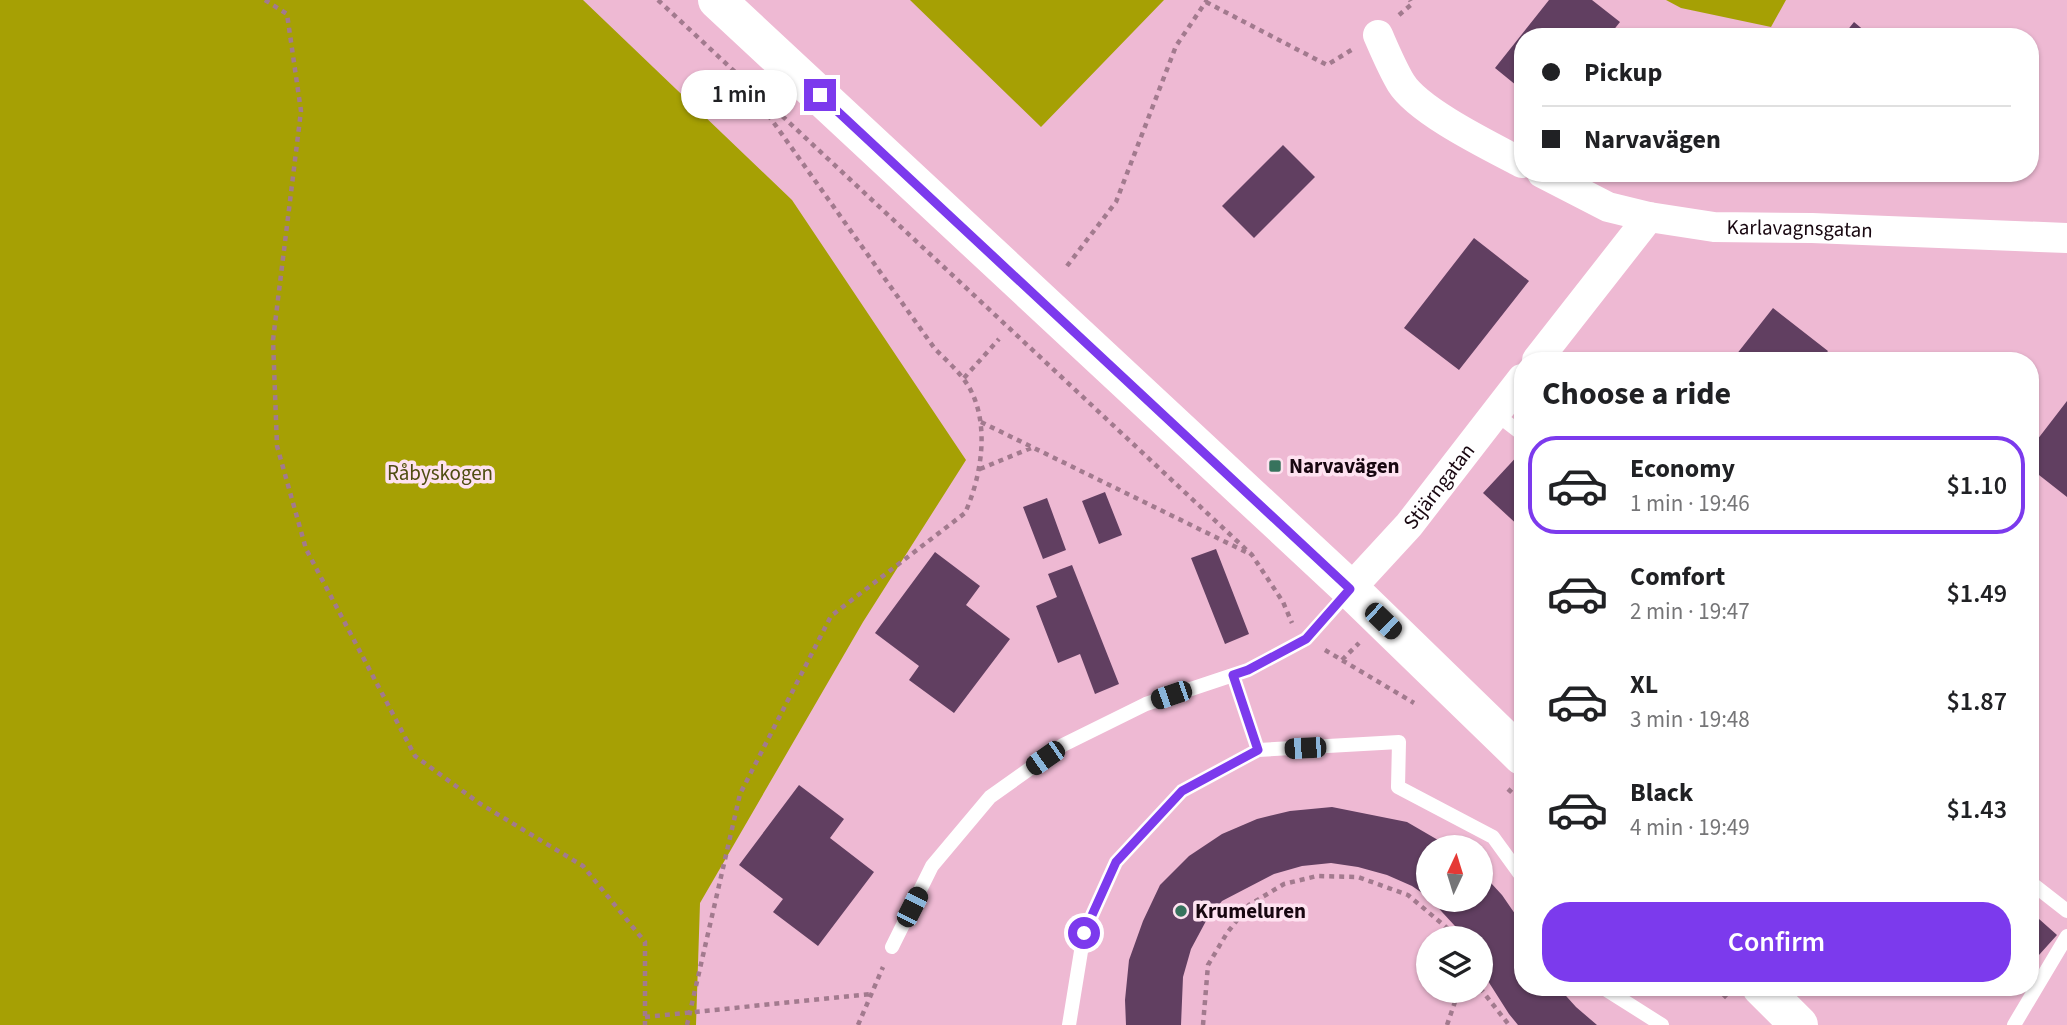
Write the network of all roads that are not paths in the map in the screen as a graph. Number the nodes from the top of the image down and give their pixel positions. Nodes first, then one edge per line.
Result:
1 (718, 0) edge
2 (1378, 34) road end
3 (1514, 159) edge
4 (1559, 182) edge
5 (1649, 217) junction
6 (2067, 238) edge
7 (1543, 352) edge
8 (1514, 390) edge
9 (1496, 414) junction
10 (1514, 428) edge
11 (1350, 589) junction
12 (1233, 675) junction
13 (1258, 750) junction
14 (1513, 770) edge
15 (1514, 866) edge
16 (2039, 889) edge
17 (2067, 911) edge
18 (2067, 936) edge
19 (892, 947) road end
20 (2039, 983) edge
21 (1616, 996) edge
22 (1770, 996) edge
23 (2031, 996) edge
24 (1069, 1025) edge
25 (1662, 1025) edge
26 (1799, 1025) edge
27 (2014, 1025) edge

1 - 11 main road
2 - 3 street
4 - 5 street, Karlavagnsgatan
5 - 6 street, Karlavagnsgatan
5 - 7 street
8 - 9 street, Stjärngatan
9 - 10 lane
9 - 11 street, Stjärngatan
11 - 12 lane
11 - 14 main road
12 - 13 lane
12 - 19 lane
13 - 15 lane
13 - 24 lane
16 - 17 lane
18 - 20 lane
21 - 25 lane
22 - 26 main road
23 - 27 lane

